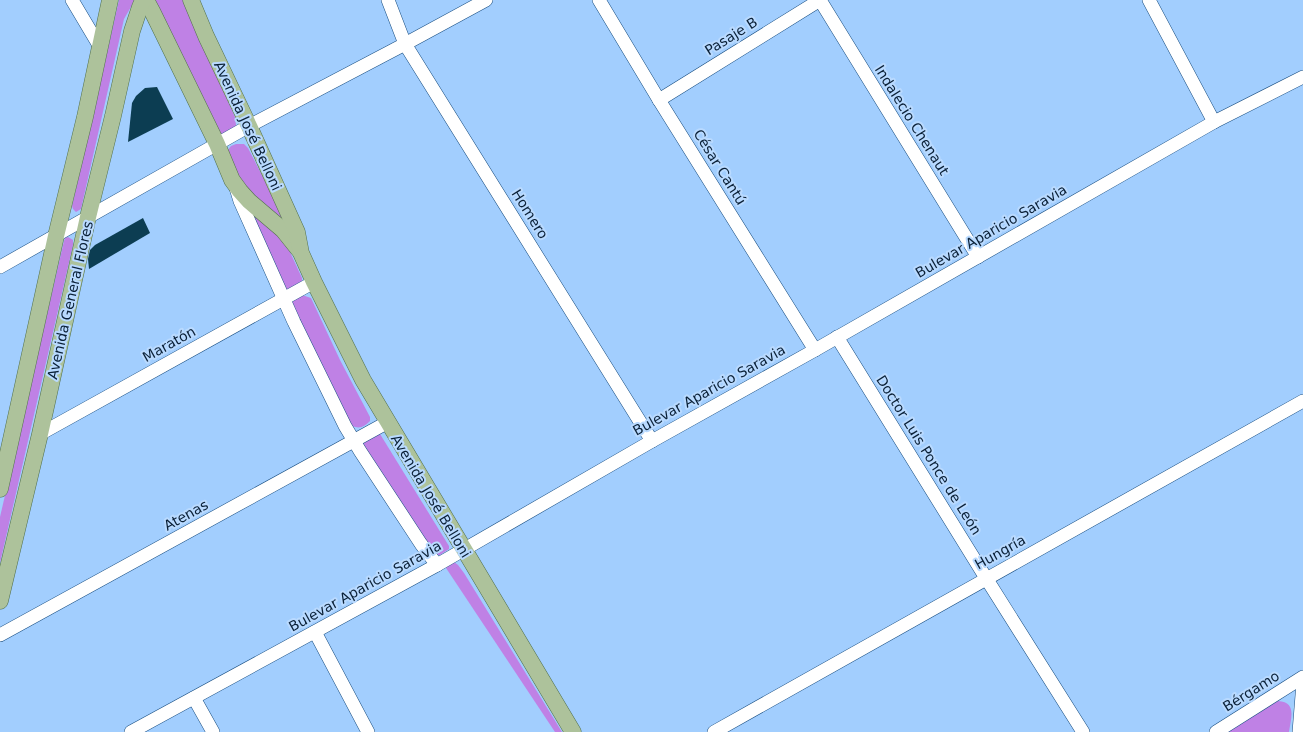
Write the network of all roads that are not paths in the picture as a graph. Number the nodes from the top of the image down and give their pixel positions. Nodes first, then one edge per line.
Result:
1 (72, 0) edge
2 (110, 0) edge
3 (145, 0) edge
4 (191, 0) edge
5 (388, 0) edge
6 (486, 0) edge
7 (599, 0) edge
8 (820, 0) edge
9 (1149, 0) edge
10 (406, 44) junction
11 (100, 48) junction
12 (1303, 77) edge
13 (659, 100) junction
14 (1214, 122) junction
15 (249, 126) junction
16 (217, 144) junction
17 (234, 183) junction
18 (88, 217) junction
19 (56, 236) junction
20 (301, 253) junction
21 (978, 256) junction
22 (0, 267) edge
23 (314, 282) junction
24 (284, 298) junction
25 (837, 337) junction
26 (815, 350) junction
27 (1303, 401) edge
28 (388, 422) junction
29 (40, 434) junction
30 (354, 441) junction
31 (652, 441) junction
32 (4, 454) edge
33 (0, 489) edge
34 (464, 550) junction
35 (438, 565) junction
36 (986, 578) junction
37 (0, 601) edge
38 (315, 632) junction
39 (0, 635) edge
40 (1303, 677) edge
41 (1303, 683) edge
42 (194, 698) junction
43 (131, 732) edge
44 (213, 732) edge
45 (368, 732) edge
46 (573, 732) edge
47 (714, 732) edge
48 (1083, 732) edge
49 (1216, 732) edge
50 (1299, 732) edge

1 - 11 street
2 - 11 main road, Avenida General Flores
3 - 16 main road, Avenida José Belloni
3 - 18 main road, Avenida General Flores
4 - 15 main road, Avenida José Belloni
5 - 10 street, Homero
6 - 10 street
7 - 13 street, César Cantú
8 - 13 street, Pasaje B
8 - 21 street, Indalecio Chenaut
9 - 14 street
10 - 15 street
10 - 31 street, Homero
11 - 19 main road, Avenida General Flores
12 - 14 street, Bulevar Aparicio Saravia
13 - 26 street, César Cantú
14 - 21 street, Bulevar Aparicio Saravia
15 - 16 street
15 - 20 main road, Avenida José Belloni
16 - 17 main road, Avenida José Belloni
16 - 18 street
17 - 20 main road, Avenida José Belloni
17 - 24 street, Avenida José Belloni
18 - 19 street
18 - 29 main road, Avenida General Flores
19 - 22 street
19 - 32 main road, Avenida General Flores
20 - 23 main road, Avenida José Belloni
21 - 25 street, Bulevar Aparicio Saravia
23 - 24 street, Maratón
23 - 28 main road, Avenida José Belloni
24 - 29 street, Maratón
24 - 30 street, Avenida José Belloni
25 - 26 street, Bulevar Aparicio Saravia
25 - 36 street, Doctor Luis Ponce de León
26 - 31 street, Bulevar Aparicio Saravia
27 - 36 street, Hungría
28 - 30 street, Atenas
28 - 34 main road, Avenida José Belloni
29 - 37 main road, Avenida General Flores
30 - 35 street, Avenida José Belloni
30 - 39 street, Atenas
31 - 34 street, Bulevar Aparicio Saravia
32 - 33 main road, Avenida General Flores
34 - 35 street, Bulevar Aparicio Saravia
34 - 46 main road, Avenida José Belloni
35 - 38 street, Bulevar Aparicio Saravia
36 - 47 street, Hungría
36 - 48 street, Doctor Luis Ponce de León
38 - 42 street, Bulevar Aparicio Saravia
38 - 45 street
40 - 49 street, Bérgamo
41 - 50 street
42 - 43 street, Bulevar Aparicio Saravia
42 - 44 street

